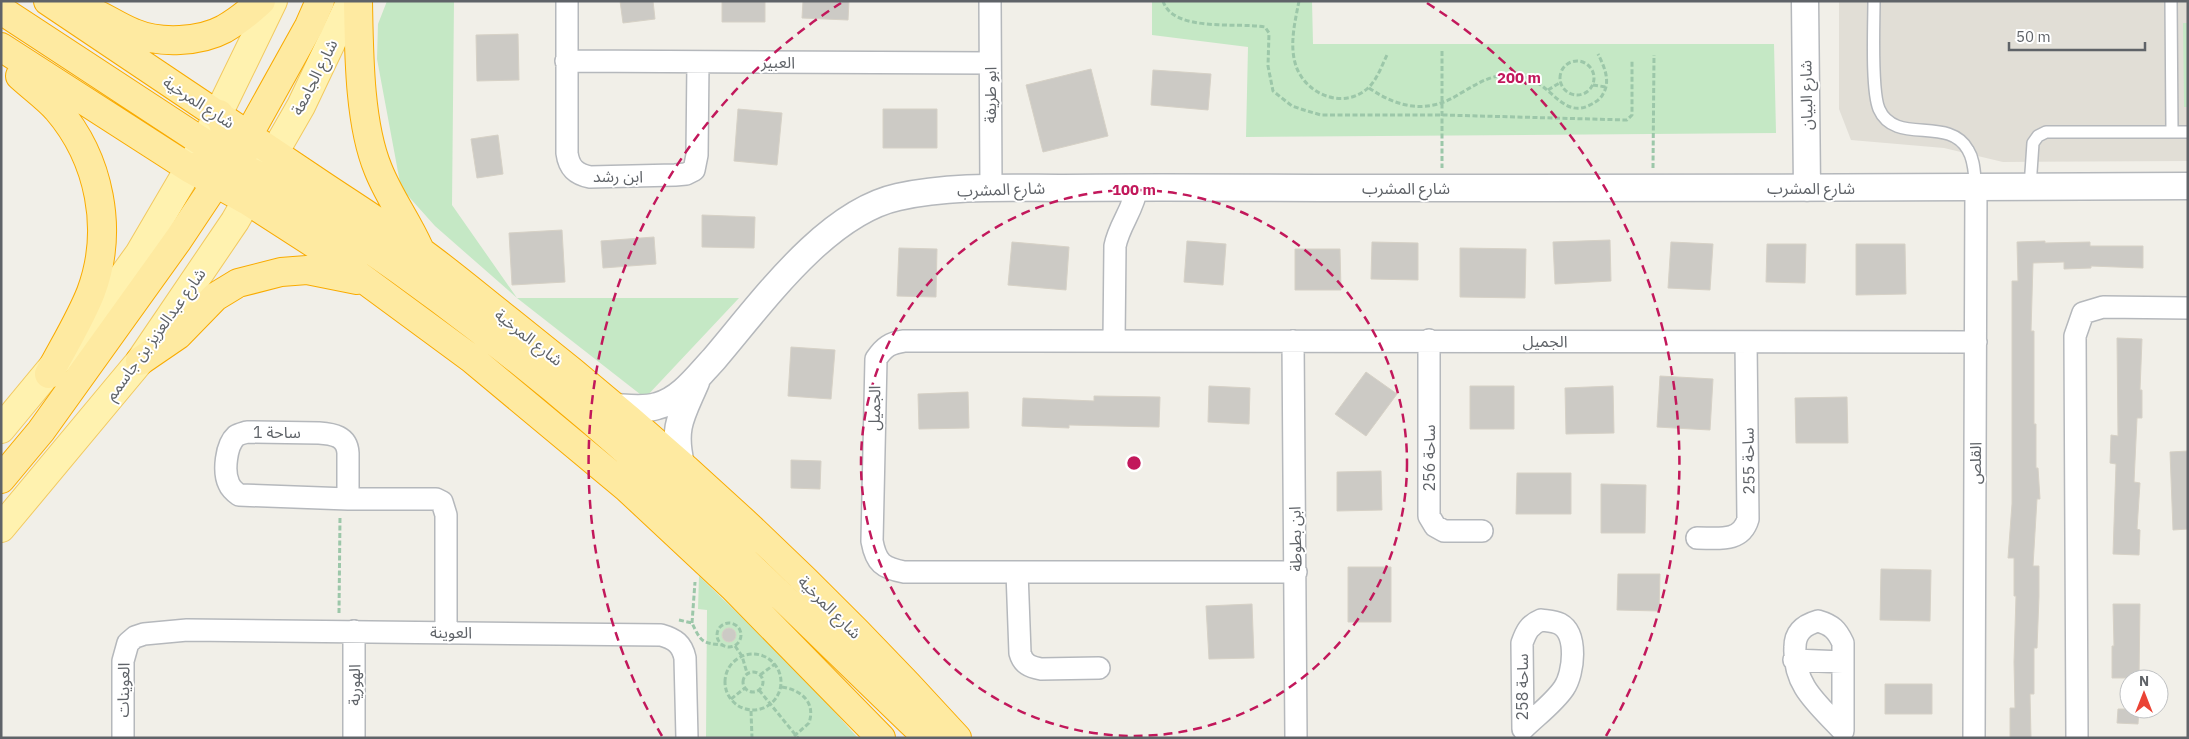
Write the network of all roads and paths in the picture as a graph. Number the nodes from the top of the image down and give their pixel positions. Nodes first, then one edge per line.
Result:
1 (261, 1) edge
2 (273, 1) edge
3 (320, 1) edge
4 (351, 1) edge
5 (358, 1) edge
6 (567, 1) edge
7 (990, 1) edge
8 (1164, 1) edge
9 (1299, 1) edge
10 (1805, 1) edge
11 (1874, 1) edge
12 (2172, 1) edge
13 (48, 2) edge
14 (1, 10) edge
15 (1, 48) edge
16 (1442, 50) dead end
17 (1598, 54) dead end
18 (1387, 55) dead end
19 (1654, 55) dead end
20 (1, 57) edge
21 (1632, 60) dead end
22 (566, 61) junction
23 (698, 62) junction
24 (990, 63) junction
25 (1560, 82) junction
26 (1593, 85) junction
27 (1606, 87) junction
28 (1369, 88) junction
29 (1548, 90) junction
30 (1442, 104) junction
31 (219, 114) junction
32 (1443, 115) junction
33 (2172, 131) junction
34 (2188, 132) edge
35 (274, 152) junction
36 (233, 160) junction
37 (189, 168) junction
38 (2188, 186) edge
39 (1138, 187) junction
40 (1976, 187) junction
41 (2030, 187) junction
42 (991, 188) junction
43 (1443, 188) junction
44 (1652, 188) junction
45 (1807, 188) junction
46 (248, 201) junction
47 (421, 251) junction
48 (368, 283) junction
49 (2188, 308) edge
50 (1429, 340) junction
51 (1114, 341) junction
52 (1293, 341) junction
53 (1746, 342) junction
54 (1976, 342) junction
55 (140, 361) junction
56 (49, 374) junction
57 (698, 376) junction
58 (616, 407) junction
59 (1, 429) edge
60 (682, 464) junction
61 (1, 479) edge
62 (344, 498) junction
63 (1, 528) edge
64 (1482, 531) dead end
65 (1698, 538) dead end
66 (697, 553) junction
67 (1017, 572) junction
68 (1296, 572) junction
69 (692, 624) dead end
70 (346, 631) junction
71 (446, 632) junction
72 (128, 643) joint
73 (735, 646) junction
74 (742, 656) junction
75 (1794, 660) junction
76 (1843, 662) junction
77 (775, 664) junction
78 (1099, 668) dead end
79 (747, 673) junction
80 (760, 675) junction
81 (745, 688) junction
82 (782, 688) junction
83 (759, 690) junction
84 (731, 699) junction
85 (772, 704) junction
86 (752, 711) junction
87 (875, 733) edge
88 (1843, 734) edge
89 (797, 736) edge
90 (123, 738) edge
91 (354, 738) edge
92 (687, 738) edge
93 (752, 738) edge
94 (792, 738) edge
95 (928, 738) edge
96 (957, 738) edge
97 (1296, 738) edge
98 (1974, 738) edge
99 (2077, 738) edge

1 - 13 highway
2 - 31 main road
3 - 36 highway
4 - 35 main road, شارع الجامعة
5 - 47 highway
6 - 22 street, ابن رشد
7 - 24 street, ابو طريفة
8 - 32 path
9 - 28 path
10 - 45 street, شارع البيان
11 - 40 lane
12 - 33 lane
13 - 31 highway, شارع المرخية
14 - 36 highway
15 - 37 highway, شارع المرخية
16 - 30 path
17 - 27 path
18 - 28 path
19 - 44 path
20 - 56 highway
21 - 32 path
22 - 23 street, العبير
22 - 23 street, ابن رشد
23 - 24 street, العبير
24 - 42 street, ابو طريفة
25 - 26 path
25 - 26 path
25 - 29 path
26 - 27 path
27 - 29 path
28 - 30 path
29 - 30 path
30 - 32 path
31 - 36 highway, شارع المرخية
31 - 36 main road, شارع عبدالعزيز بن جاسمم
32 - 43 path
33 - 34 lane
33 - 41 lane
35 - 36 main road, شارع عبدالعزيز بن جاسمم
35 - 47 highway, شارع المرخية
36 - 37 highway, شارع المرخية
36 - 46 highway, شارع المرخية
36 - 46 main road, شارع عبدالعزيز بن جاسمم
36 - 61 highway
36 - 95 highway
37 - 56 main road
38 - 41 street, شارع المشرب
39 - 42 street, شارع المشرب
39 - 43 street, شارع المشرب
39 - 51 street
40 - 41 street, شارع المشرب
40 - 45 street, شارع المشرب
40 - 54 street, القلص
42 - 57 street, شارع المشرب
43 - 44 street, شارع المشرب
44 - 45 street, شارع المشرب
46 - 48 highway, شارع المرخية
46 - 55 main road, شارع عبدالعزيز بن جاسمم
47 - 58 highway, شارع المرخية
48 - 55 highway
48 - 66 highway, شارع المرخية
49 - 99 street
50 - 52 street, الجميل
50 - 53 street, الجميل
50 - 64 street, ساحة 256
51 - 52 street, الجميل
51 - 67 street, الجميل
52 - 68 street, ابن بطوطة
53 - 54 street, الجميل
53 - 65 street, ساحة 255
54 - 98 street, القلص
55 - 63 main road, شارع عبدالعزيز بن جاسمم
56 - 59 main road
57 - 58 street, شارع المشرب
57 - 60 street, شارع المشرب
58 - 60 highway, شارع المرخية
60 - 96 highway, شارع المرخية
62 - 62 street, ساحة 1
62 - 70 path
62 - 71 street, ساحة 1
66 - 69 path
66 - 87 highway, شارع المرخية
67 - 68 street, الجميل
67 - 78 street
68 - 97 street, ابن بطوطة
70 - 71 street, العوينة
70 - 72 street, العوينة
70 - 91 street, الهورية
71 - 92 street, العوينة
72 - 90 street, العوينات
73 - 73 path
73 - 74 path
74 - 77 path
74 - 79 path
74 - 84 path
75 - 76 street
75 - 76 street
75 - 88 street
76 - 88 street
77 - 80 path
77 - 82 path
79 - 80 path
79 - 81 path
80 - 83 path
81 - 83 path
81 - 84 path
82 - 85 path
82 - 89 path
83 - 85 path
84 - 86 path
85 - 86 path
85 - 89 path
86 - 93 path
89 - 94 path

